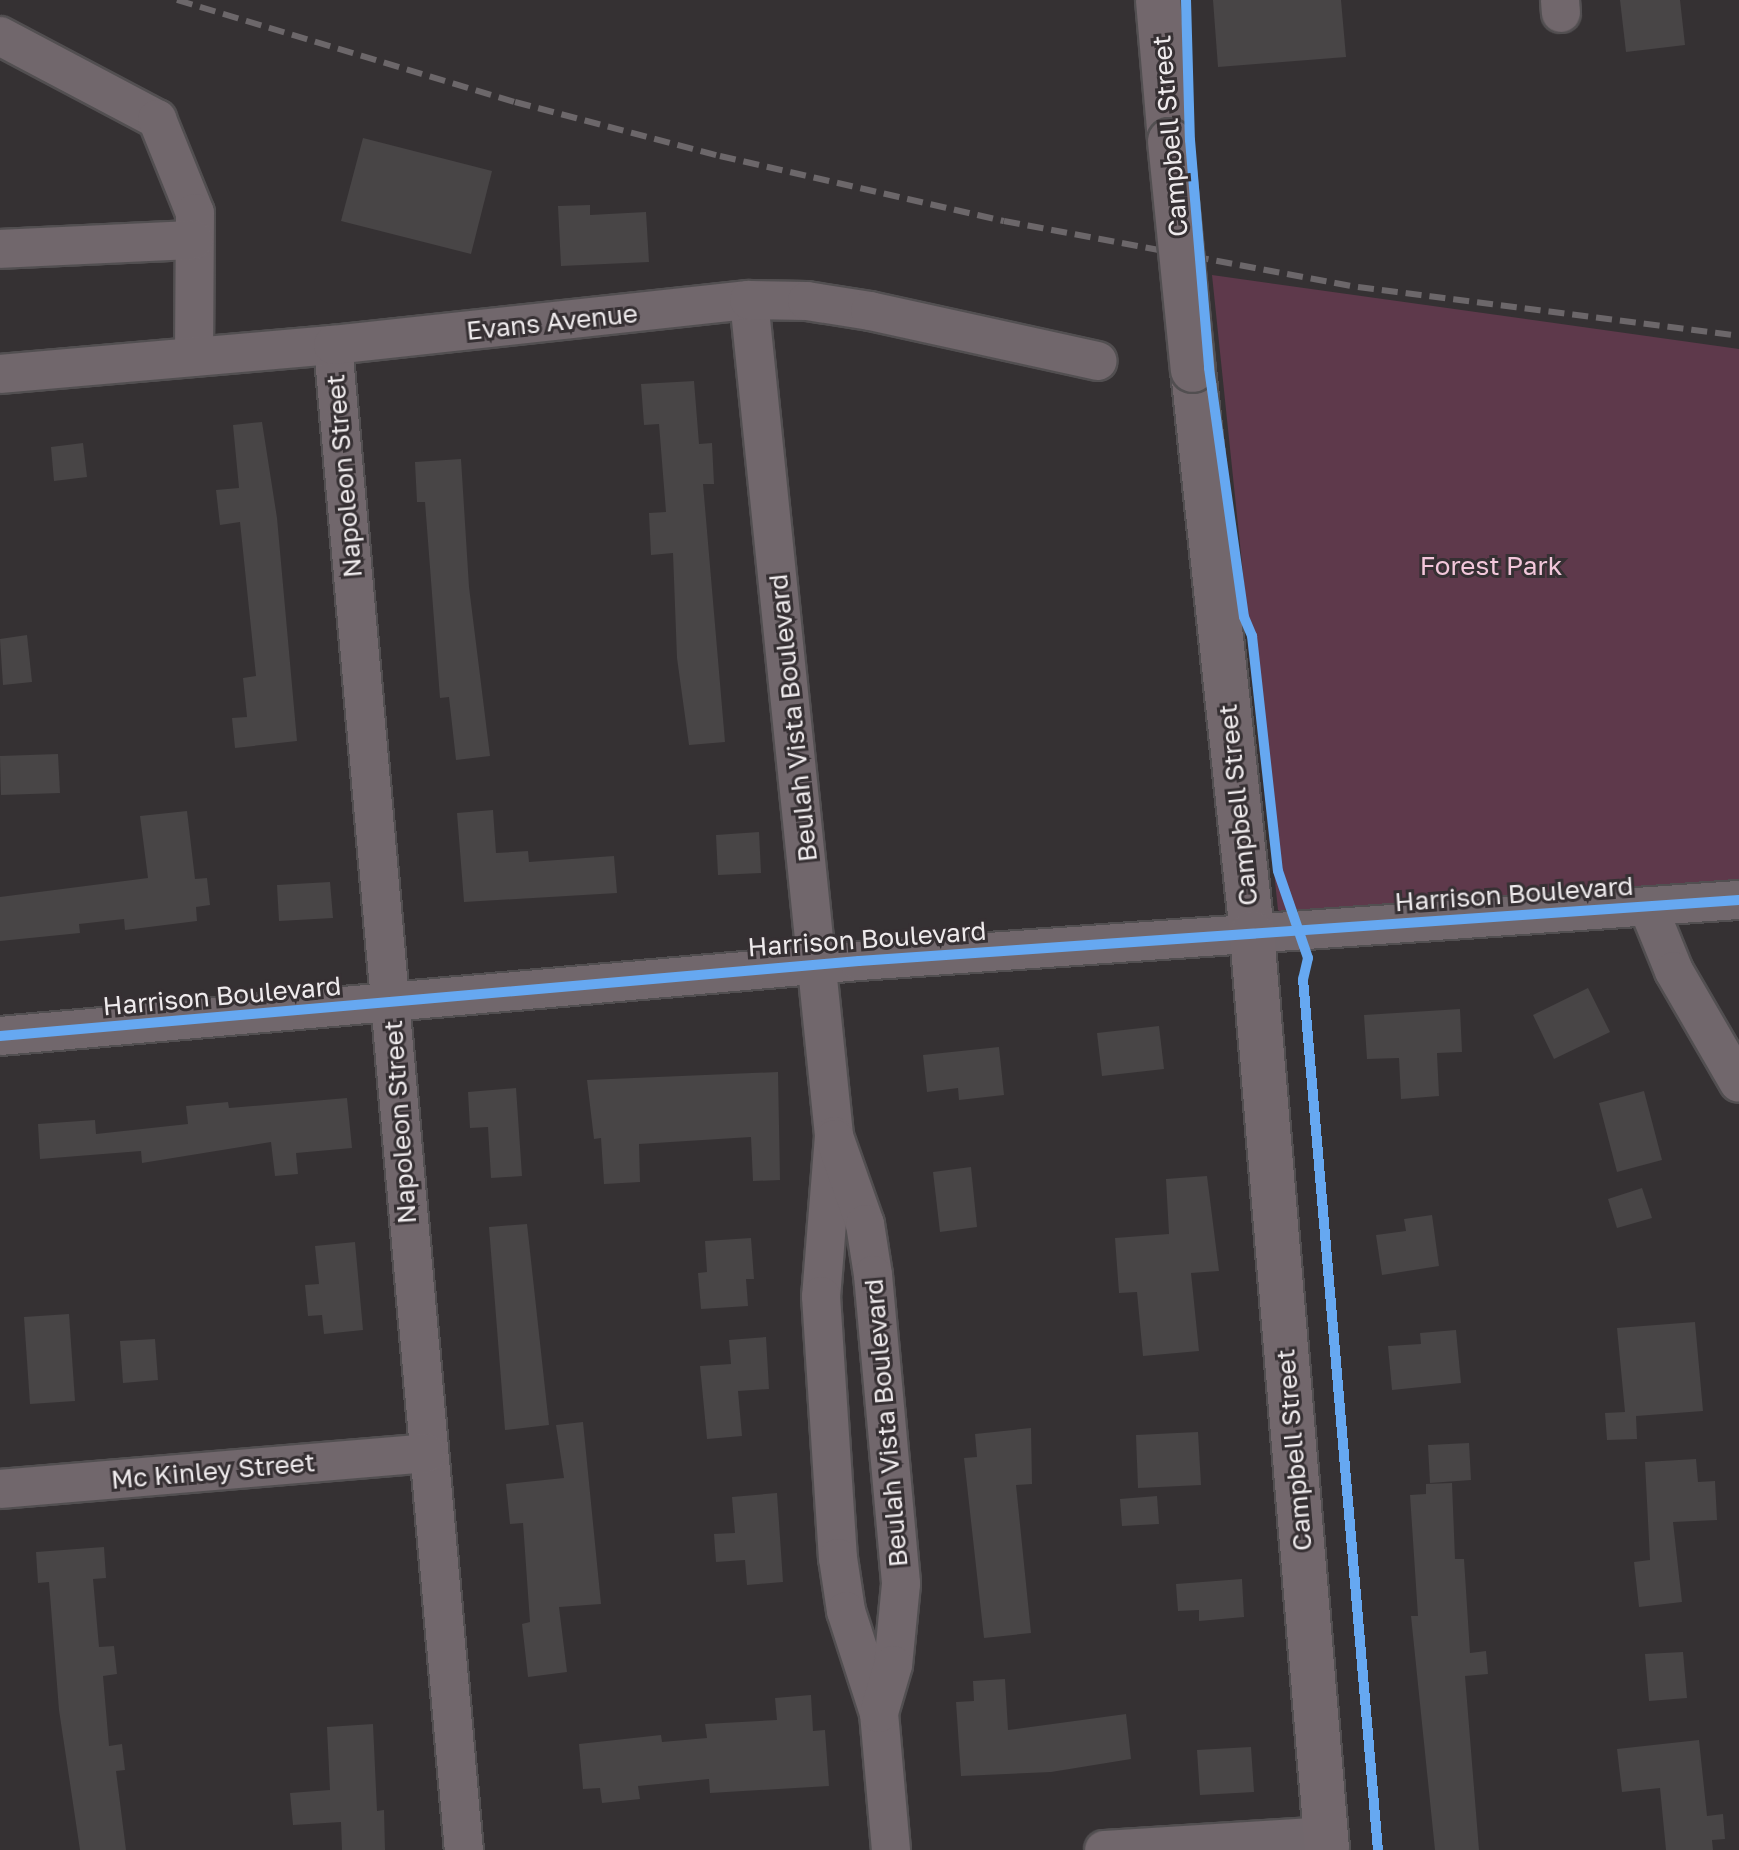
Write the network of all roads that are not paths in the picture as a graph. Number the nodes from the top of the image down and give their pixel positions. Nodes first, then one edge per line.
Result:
1 (1158, 0) edge
2 (0, 36) edge
3 (194, 240) junction
4 (0, 249) edge
5 (749, 300) junction
6 (333, 345) junction
7 (194, 357) junction
8 (1098, 361) dead end
9 (0, 374) edge
10 (1739, 900) edge
11 (1648, 907) junction
12 (1252, 933) junction
13 (820, 964) junction
14 (390, 1004) junction
15 (0, 1036) edge
16 (1739, 1083) edge
17 (834, 1136) junction
18 (426, 1453) junction
19 (0, 1489) edge
20 (879, 1713) junction
21 (1326, 1843) edge
22 (464, 1850) edge
23 (891, 1850) edge
24 (1104, 1850) edge

1 - 12 main road, Campbell Street, bridge
2 - 3 street
3 - 4 street
3 - 7 street
5 - 6 street, Evans Avenue
5 - 8 street, Evans Avenue
5 - 13 street, Beulah Vista Boulevard
6 - 7 street, Evans Avenue
6 - 14 street, Napoleon Street
7 - 9 street, Evans Avenue
10 - 11 street, Harrison Boulevard
11 - 12 street, Harrison Boulevard
11 - 16 street
12 - 13 street, Harrison Boulevard
12 - 21 main road, Campbell Street
13 - 14 street, Harrison Boulevard
13 - 17 street, Beulah Vista Boulevard
14 - 15 street, Harrison Boulevard
14 - 18 street, Napoleon Street
17 - 20 street, Beulah Vista Boulevard
17 - 20 street, Beulah Vista Boulevard
18 - 19 street, Mc Kinley Street
18 - 22 street, Napoleon Street
20 - 23 street, Beulah Vista Boulevard
21 - 24 street

